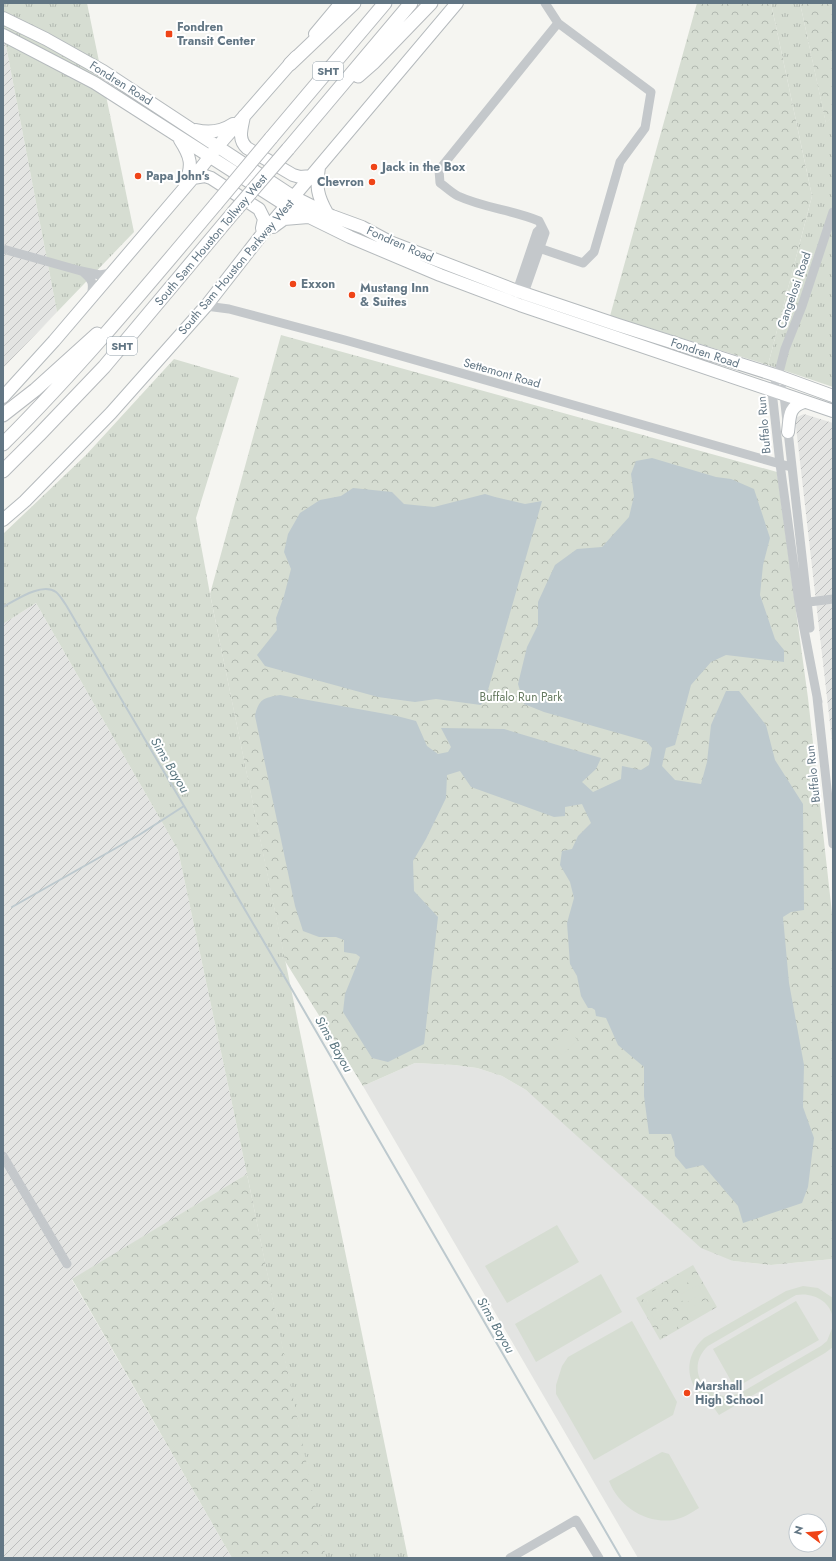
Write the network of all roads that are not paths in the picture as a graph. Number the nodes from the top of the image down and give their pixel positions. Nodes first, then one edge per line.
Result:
1 (341, 3) edge
2 (354, 3) edge
3 (385, 3) edge
4 (411, 3) edge
5 (431, 3) edge
6 (458, 3) edge
7 (545, 3) edge
8 (3, 18) edge
9 (558, 23) junction
10 (3, 35) edge
11 (290, 64) junction
12 (103, 71) junction
13 (95, 83) junction
14 (324, 106) junction
15 (244, 116) junction
16 (193, 130) junction
17 (178, 137) junction
18 (218, 146) junction
19 (209, 158) junction
20 (316, 171) junction
21 (193, 178) junction
22 (183, 190) junction
23 (291, 201) junction
24 (833, 212) edge
25 (327, 213) junction
26 (310, 217) junction
27 (263, 233) junction
28 (388, 247) junction
29 (536, 247) junction
30 (3, 249) edge
31 (81, 270) junction
32 (111, 273) junction
33 (148, 286) junction
34 (521, 292) junction
35 (91, 297) junction
36 (516, 304) junction
37 (206, 306) junction
38 (618, 325) junction
39 (613, 338) junction
40 (705, 352) junction
41 (700, 367) junction
42 (778, 376) junction
43 (772, 391) junction
44 (784, 395) junction
45 (833, 396) edge
46 (3, 397) edge
47 (73, 401) junction
48 (804, 402) junction
49 (833, 411) edge
50 (3, 415) edge
51 (788, 432) junction
52 (3, 444) edge
53 (780, 464) junction
54 (791, 467) junction
55 (3, 471) edge
56 (3, 479) edge
57 (3, 520) edge
58 (833, 600) edge
59 (803, 602) junction
60 (833, 844) edge
61 (3, 1156) edge
62 (67, 1264) dead end
63 (510, 1558) edge
64 (599, 1558) edge

1 - 11 main road
2 - 11 highway
3 - 33 highway, South Sam Houston Tollway West / SHT, bridge
4 - 14 highway, South Sam Houston Tollway West / SHT
5 - 14 highway
6 - 20 main road, South Sam Houston Parkway West
7 - 9 street
8 - 12 main road, Fondren Road
9 - 29 street
9 - 29 street
10 - 13 main road, Fondren Road
11 - 15 main road
12 - 13 main road
12 - 16 main road, Fondren Road
13 - 17 main road, Fondren Road
14 - 47 highway, South Sam Houston Tollway West / SHT, bridge
15 - 16 main road
15 - 18 main road
15 - 20 main road
16 - 18 main road, Fondren Road
17 - 19 main road, Fondren Road
17 - 22 main road
18 - 19 main road
18 - 23 main road, Fondren Road
19 - 21 main road
19 - 23 main road, Fondren Road
20 - 23 main road, South Sam Houston Parkway West
20 - 25 main road
21 - 22 main road
21 - 27 main road
22 - 32 main road
23 - 25 main road, Fondren Road
23 - 26 main road, Fondren Road
23 - 27 main road, South Sam Houston Parkway West
24 - 42 street, Cangelosi Road
25 - 28 main road, Fondren Road
26 - 27 main road
26 - 28 main road, Fondren Road
27 - 37 main road, South Sam Houston Parkway West
28 - 34 main road, Fondren Road
28 - 36 main road, Fondren Road
29 - 34 street
30 - 31 street
31 - 32 street
31 - 35 street
32 - 35 main road
33 - 50 highway
33 - 52 highway, South Sam Houston Tollway West / SHT
34 - 36 main road
34 - 38 main road, Fondren Road
35 - 46 main road
36 - 39 main road, Fondren Road
37 - 53 street, Settemont Road
37 - 57 main road, South Sam Houston Parkway West
38 - 39 main road
38 - 40 main road, Fondren Road
39 - 41 main road, Fondren Road
40 - 41 main road
40 - 42 main road, Fondren Road
41 - 43 main road, Fondren Road
42 - 43 street, Buffalo Run
42 - 44 street, Buffalo Run
42 - 45 main road, Fondren Road
43 - 44 main road, Fondren Road
43 - 53 street, Buffalo Run
44 - 48 main road, Fondren Road
44 - 51 street, Buffalo Run
47 - 55 highway, South Sam Houston Tollway West / SHT
47 - 56 highway
48 - 49 main road, Fondren Road
48 - 51 main road
51 - 54 street, Buffalo Run
53 - 54 street, Settemont Road
53 - 59 street, Buffalo Run
54 - 59 street, Buffalo Run
58 - 59 street
59 - 60 street, Buffalo Run
61 - 62 street
63 - 64 street

